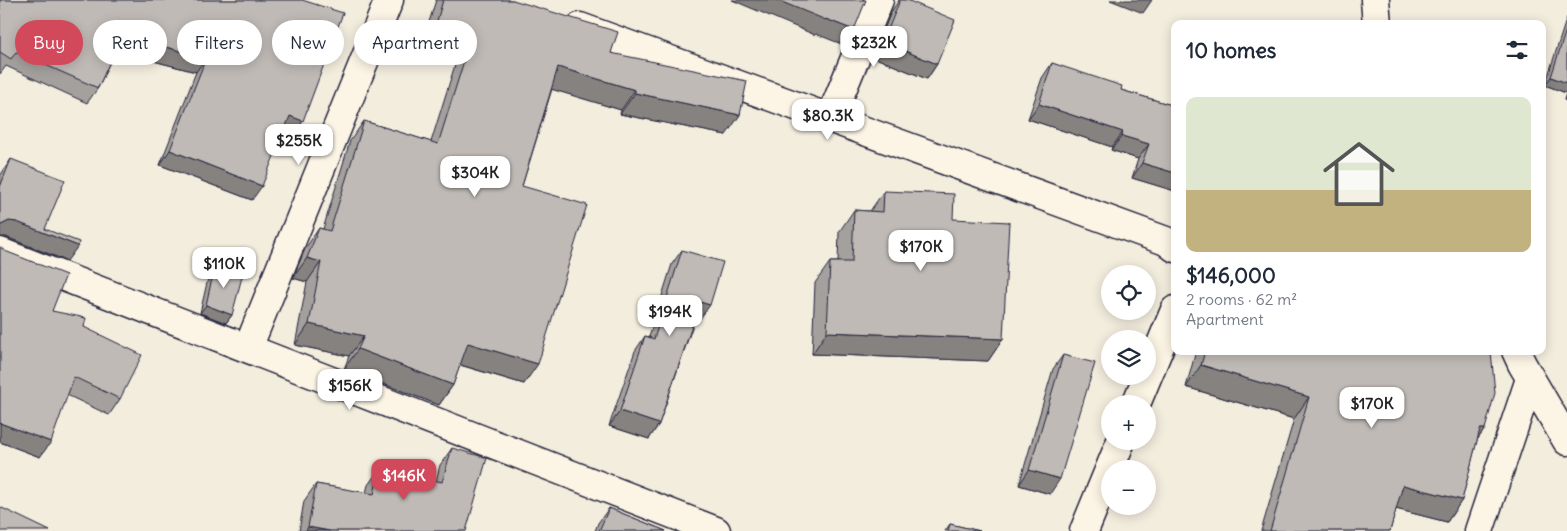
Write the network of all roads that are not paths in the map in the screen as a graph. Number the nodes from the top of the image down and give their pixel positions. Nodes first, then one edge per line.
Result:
1 (389, 0) edge
2 (879, 0) edge
3 (1375, 0) edge
4 (561, 20) edge
5 (1377, 20) edge
6 (830, 119) junction
7 (1171, 245) edge
8 (0, 252) edge
9 (1171, 320) edge
10 (248, 348) junction
11 (1518, 355) edge
12 (1530, 379) junction
13 (1140, 395) edge
14 (1567, 441) edge
15 (1117, 450) edge
16 (716, 531) edge
17 (1084, 531) edge
18 (1479, 531) edge

1 - 10 street
2 - 6 street
3 - 5 street
4 - 6 street
6 - 7 street
8 - 10 street
9 - 13 street
10 - 16 street
11 - 12 street
12 - 14 street
12 - 18 street
15 - 17 street

